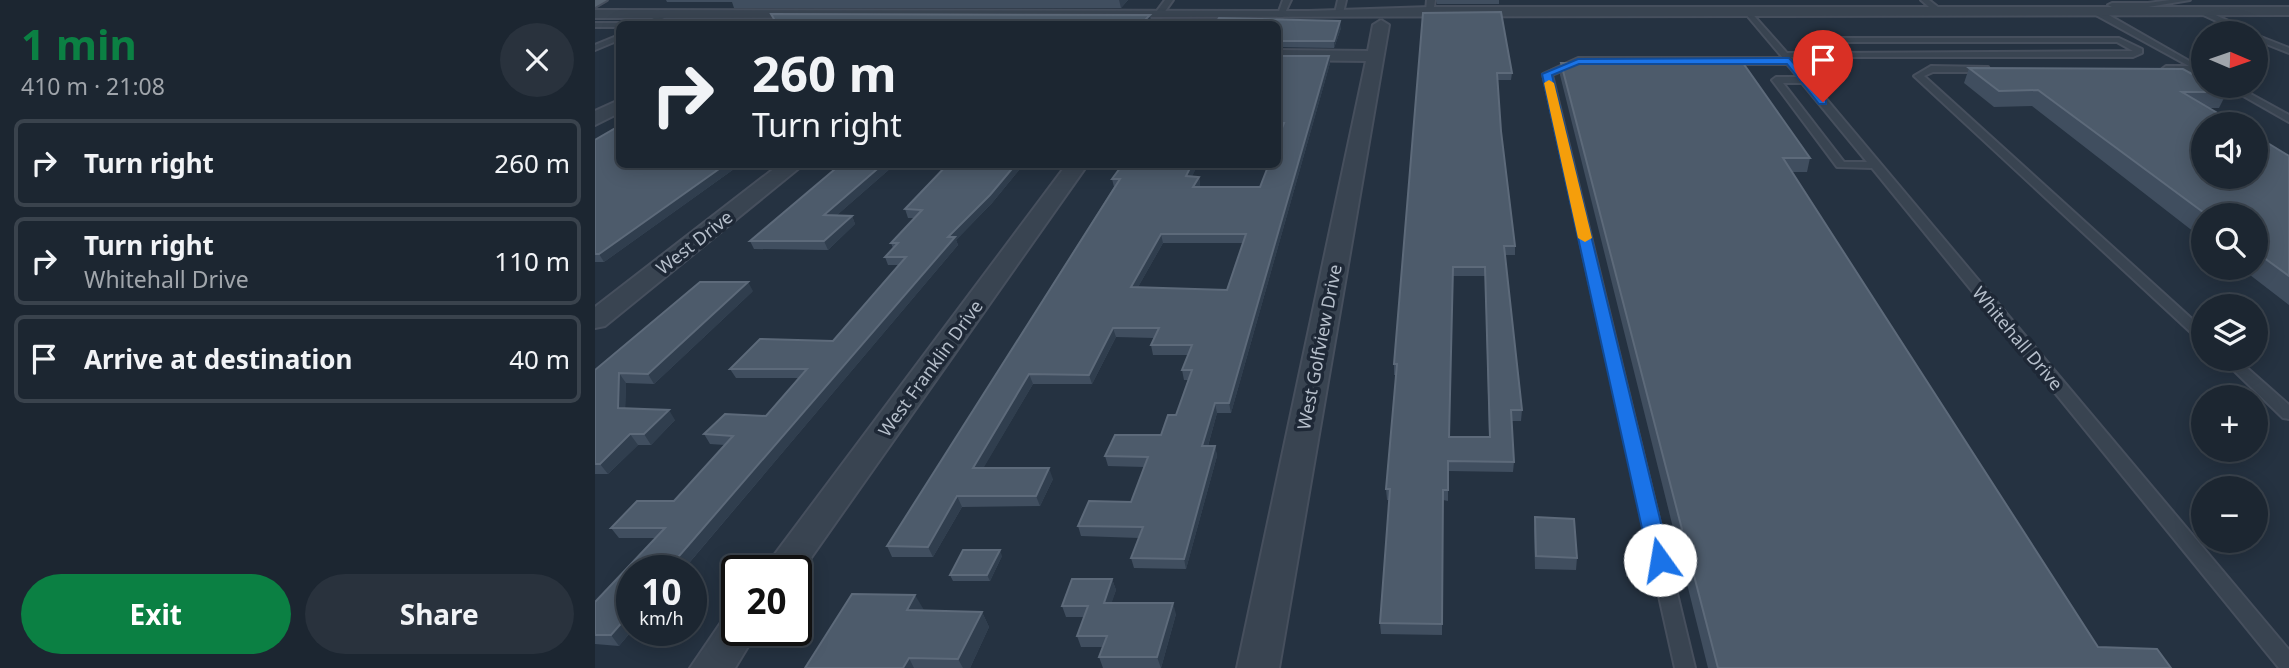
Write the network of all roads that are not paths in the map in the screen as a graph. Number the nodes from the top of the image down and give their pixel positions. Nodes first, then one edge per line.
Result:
1 (1169, 0) edge
2 (1286, 0) edge
3 (1925, 0) edge
4 (2186, 0) edge
5 (1430, 6) edge
6 (2099, 6) edge
7 (1341, 7) edge
8 (2119, 9) junction
9 (1748, 11) junction
10 (1939, 11) junction
11 (2202, 11) junction
12 (2289, 11) edge
13 (671, 13) junction
14 (595, 14) edge
15 (1158, 15) junction
16 (1280, 15) junction
17 (653, 21) edge
18 (2223, 21) edge
19 (616, 24) edge
20 (595, 25) edge
21 (1381, 25) dead end
22 (616, 38) edge
23 (2268, 43) edge
24 (2271, 44) junction
25 (2289, 44) edge
26 (595, 48) edge
27 (2289, 51) edge
28 (1281, 55) edge
29 (1832, 55) junction
30 (1375, 56) junction
31 (1787, 58) junction
32 (2191, 64) edge
33 (1998, 69) edge
34 (2159, 69) edge
35 (2191, 70) edge
36 (1806, 80) junction
37 (2251, 98) edge
38 (616, 108) edge
39 (595, 119) edge
40 (2289, 119) edge
41 (1873, 165) junction
42 (789, 168) edge
43 (1075, 168) edge
44 (595, 320) edge
45 (2191, 325) edge
46 (2242, 371) edge
47 (2289, 414) edge
48 (793, 555) edge
49 (727, 646) edge
50 (2289, 665) edge
51 (711, 668) edge
52 (1258, 668) edge
53 (1685, 668) edge

1 - 15 lane
2 - 16 lane
3 - 10 lane
4 - 8 lane
5 - 7 street
5 - 9 street
6 - 8 street
6 - 10 street
6 - 32 lane
7 - 16 street
8 - 11 street
9 - 10 street
9 - 31 lane, Whitehall Drive
11 - 12 street
11 - 18 lane
13 - 14 street
13 - 15 street
13 - 17 lane
15 - 16 street
19 - 20 lane
21 - 30 street, West Golfview Drive
22 - 26 lane
23 - 24 lane
24 - 25 lane
24 - 27 lane
28 - 30 street
29 - 29 lane
29 - 31 lane
30 - 52 street, West Golfview Drive
31 - 36 lane, Whitehall Drive
31 - 53 lane
33 - 45 lane
34 - 35 lane
36 - 41 lane, Whitehall Drive
36 - 41 lane
37 - 40 lane
38 - 39 street
41 - 50 lane, Whitehall Drive
42 - 44 street, West Drive
43 - 48 street, West Franklin Drive
46 - 47 lane
49 - 51 street

